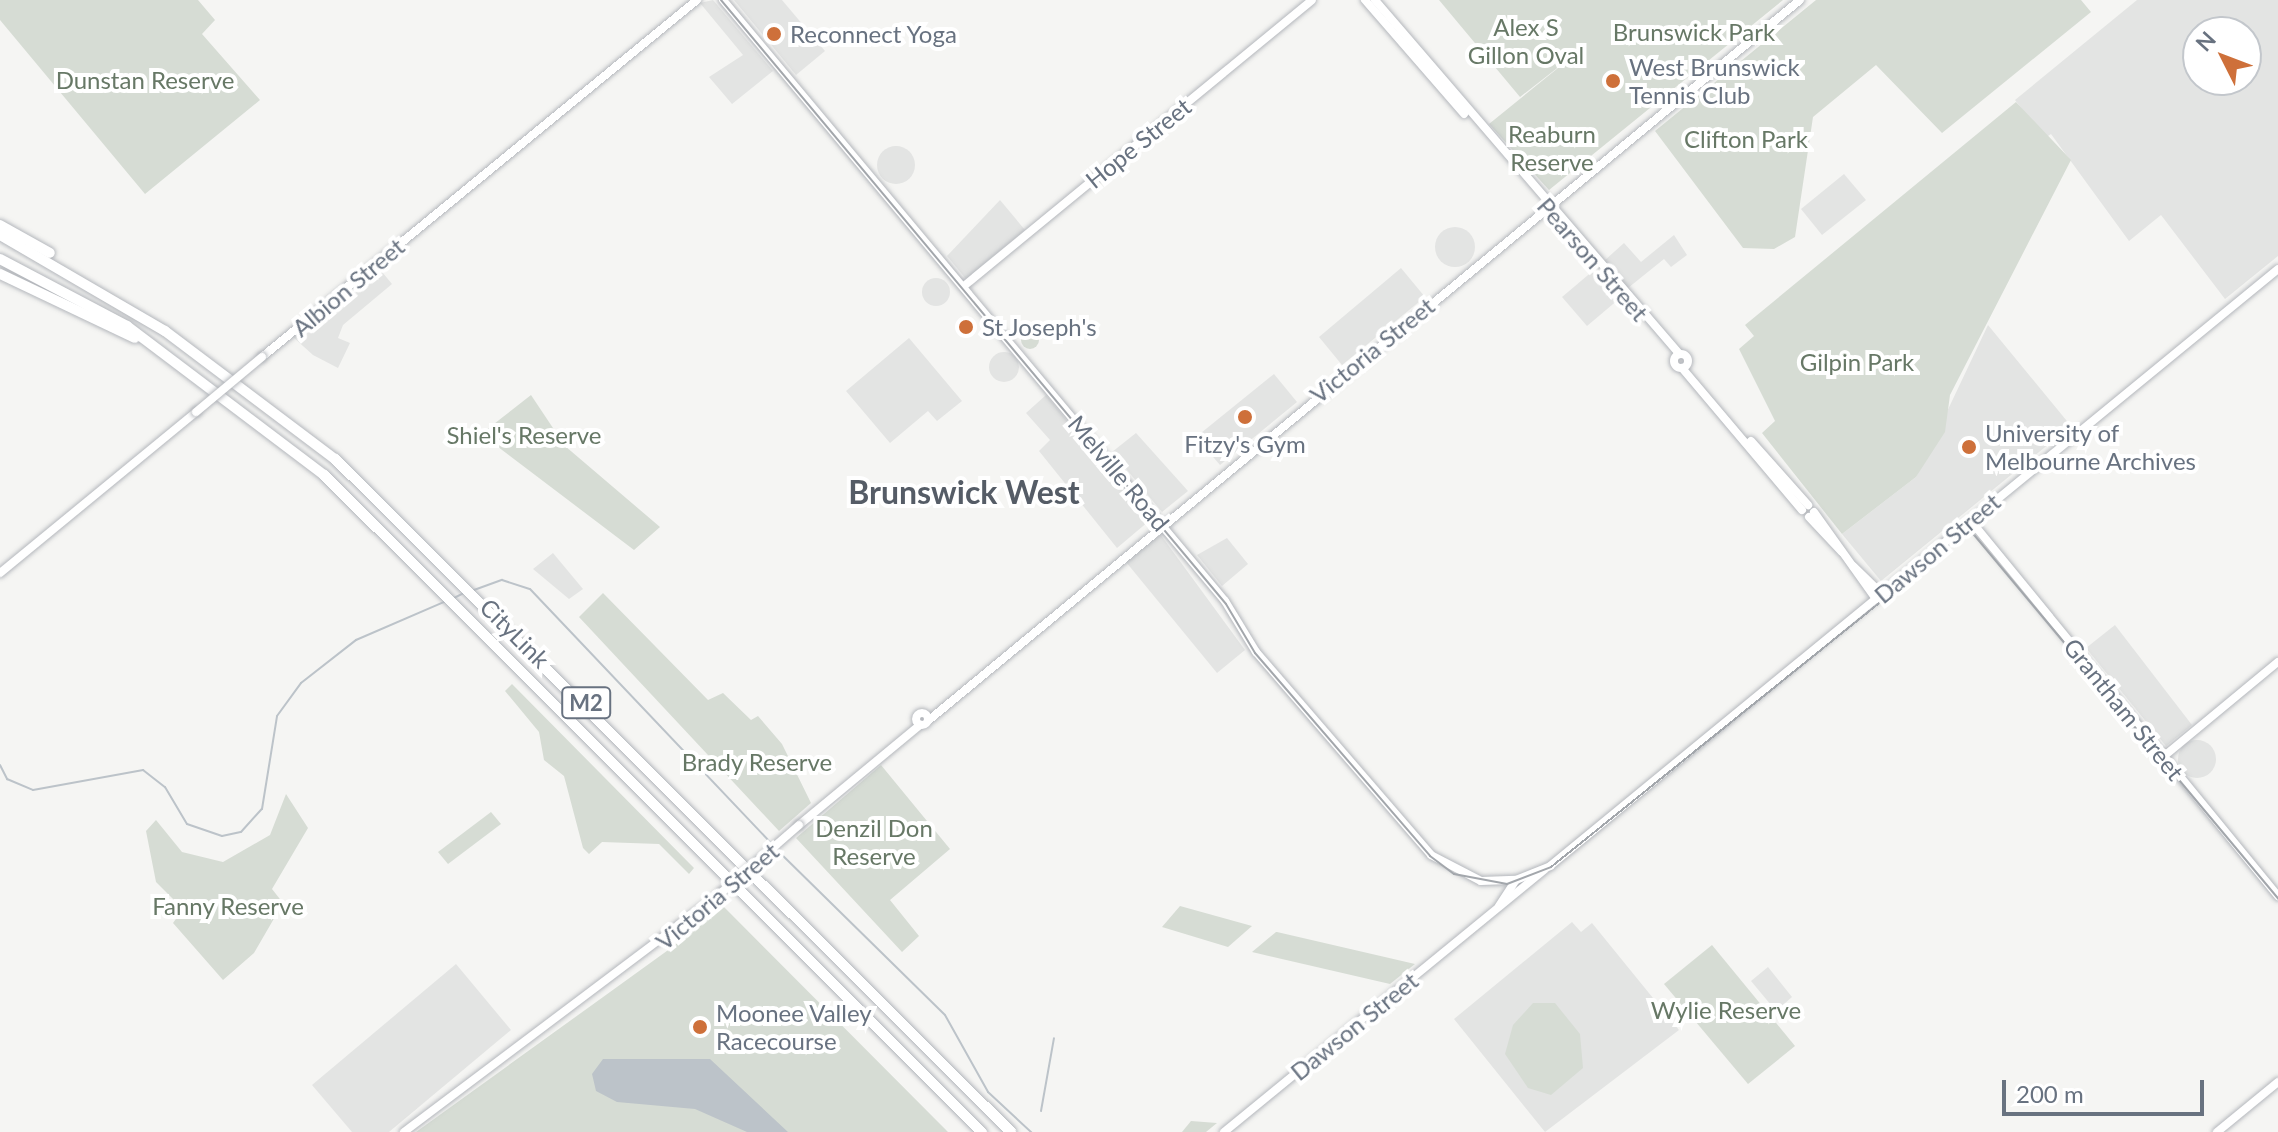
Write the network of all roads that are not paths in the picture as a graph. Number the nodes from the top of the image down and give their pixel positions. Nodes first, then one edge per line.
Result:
1 (697, 0) edge
2 (723, 0) edge
3 (1312, 0) edge
4 (1365, 0) edge
5 (1375, 0) edge
6 (1800, 0) edge
7 (1488, 136) junction
8 (1547, 206) junction
9 (0, 225) edge
10 (0, 235) edge
11 (0, 259) edge
12 (2278, 269) edge
13 (0, 274) edge
14 (964, 286) junction
15 (124, 304) junction
16 (169, 355) junction
17 (1971, 521) junction
18 (1162, 524) junction
19 (0, 573) edge
20 (1879, 596) junction
21 (2278, 662) edge
22 (2163, 757) junction
23 (1545, 869) junction
24 (1515, 881) junction
25 (2278, 896) edge
26 (1484, 920) junction
27 (2278, 1082) edge
28 (404, 1132) edge
29 (982, 1132) edge
30 (1011, 1132) edge
31 (1224, 1132) edge
32 (2217, 1132) edge

1 - 19 street, Albion Street, bridge
2 - 14 street, Melville Road
3 - 14 street, Hope Street
4 - 7 street, Pearson Street
5 - 7 street, Pearson Street
6 - 8 street, Victoria Street
7 - 8 street, Pearson Street
8 - 18 street, Victoria Street
8 - 20 street, Pearson Street
9 - 15 highway
10 - 15 highway, CityLink / M2
11 - 16 highway, CityLink / M2
12 - 17 street, Dawson Street
13 - 16 highway
14 - 18 street, Melville Road
15 - 30 highway, CityLink / M2
16 - 29 highway, CityLink / M2
17 - 20 street, Dawson Street
17 - 22 street, Grantham Street
18 - 24 street, Melville Road
18 - 28 street, Victoria Street, bridge
20 - 23 street, Dawson Street
21 - 22 street
22 - 25 street, Grantham Street
23 - 24 street, Melville Road
23 - 26 street, Dawson Street
24 - 26 street, Dawson Street
26 - 31 street, Dawson Street
27 - 32 street

